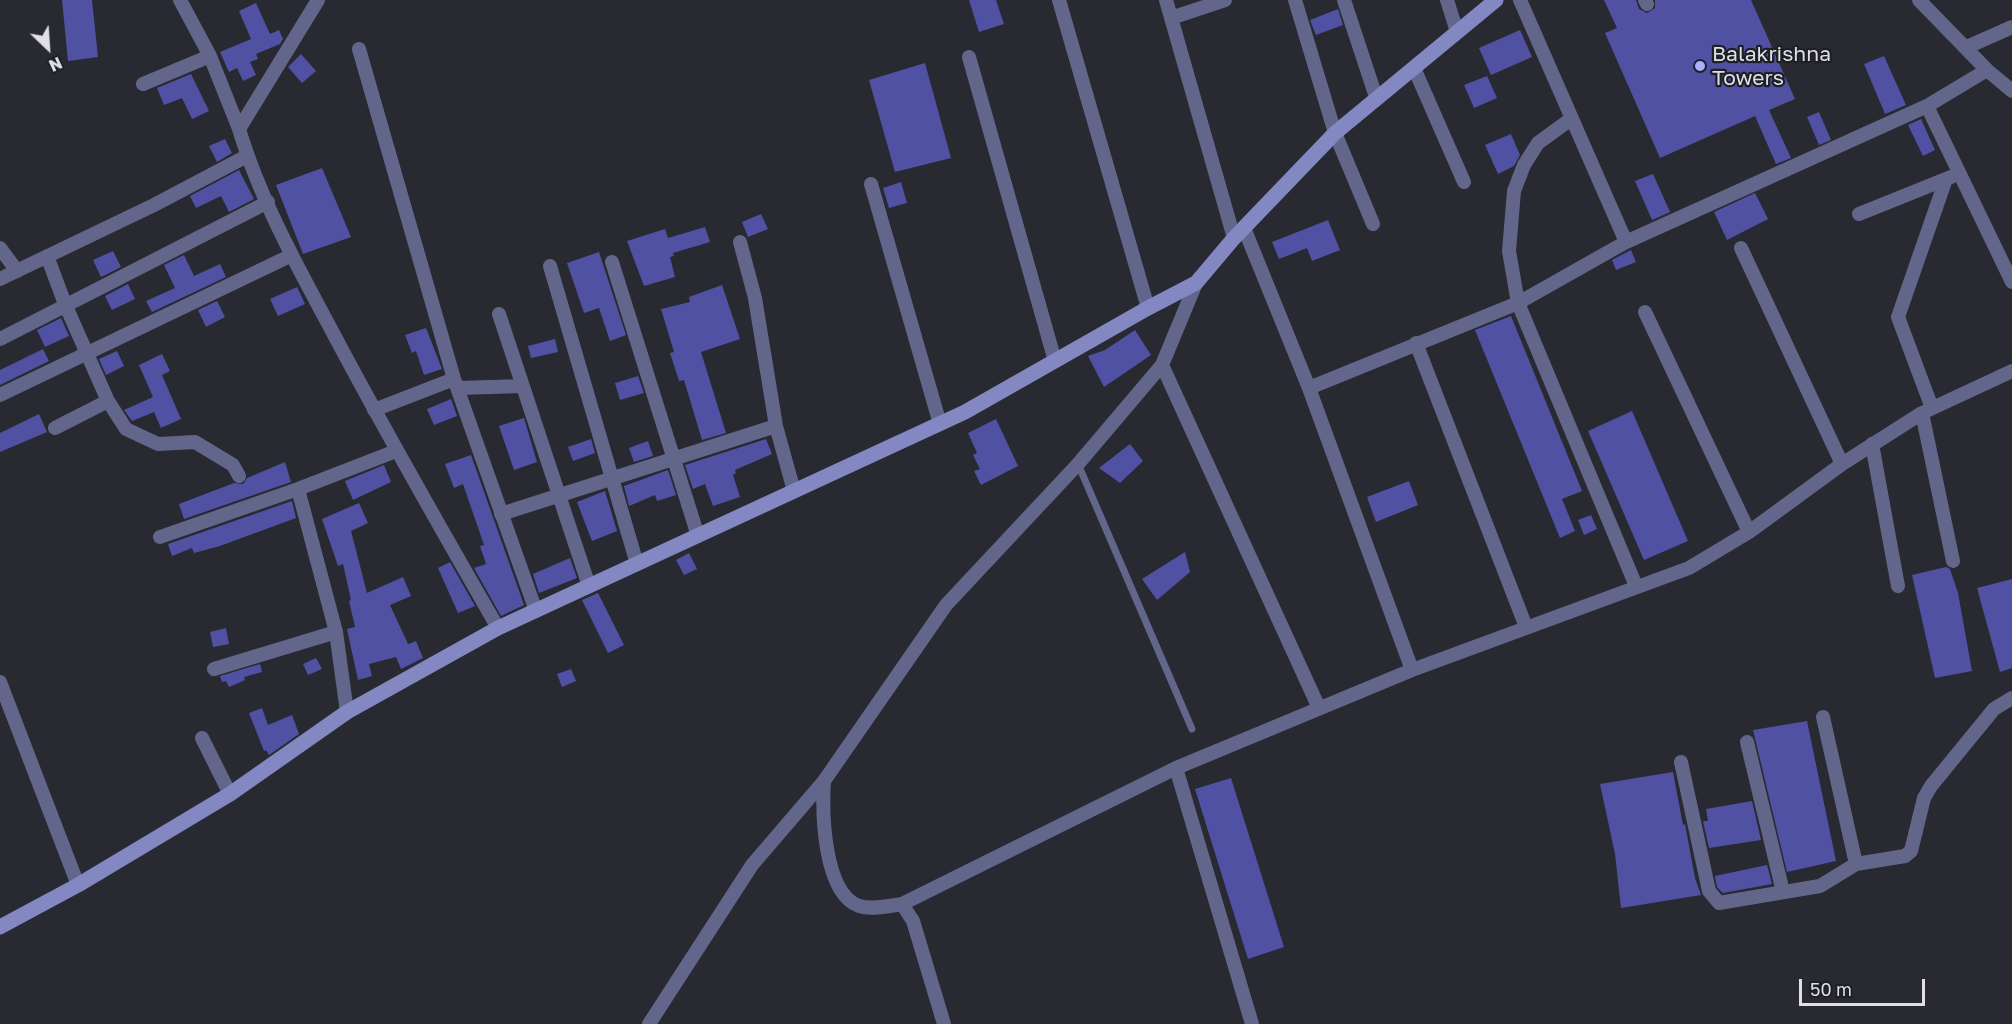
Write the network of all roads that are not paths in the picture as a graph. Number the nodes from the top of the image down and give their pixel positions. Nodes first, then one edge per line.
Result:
1 (180, 0) edge
2 (318, 0) edge
3 (1059, 0) edge
4 (1166, 0) edge
5 (1225, 0) edge
6 (1295, 0) edge
7 (1344, 0) edge
8 (1447, 0) edge
9 (1496, 0) edge
10 (1520, 0) edge
11 (1919, 0) edge
12 (1171, 18) junction
13 (2012, 27) edge
14 (1456, 32) junction
15 (1967, 47) junction
16 (359, 49) dead end
17 (210, 56) junction
18 (969, 57) dead end
19 (1414, 68) junction
20 (1987, 70) junction
21 (143, 84) dead end
22 (2012, 91) edge
23 (1376, 97) junction
24 (1927, 106) junction
25 (1571, 119) junction
26 (239, 129) junction
27 (1335, 133) junction
28 (247, 156) junction
29 (1952, 176) junction
30 (1464, 182) dead end
31 (871, 184) dead end
32 (268, 202) junction
33 (1859, 214) dead end
34 (1373, 224) dead end
35 (1239, 233) junction
36 (740, 242) dead end
37 (1626, 242) junction
38 (0, 248) edge
39 (1741, 248) dead end
40 (292, 255) junction
41 (47, 256) junction
42 (612, 262) dead end
43 (550, 266) dead end
44 (17, 271) junction
45 (0, 279) edge
46 (2012, 282) edge
47 (1196, 283) junction
48 (1518, 303) junction
49 (65, 304) junction
50 (1148, 308) junction
51 (1645, 312) dead end
52 (499, 314) dead end
53 (4, 333) edge
54 (1416, 344) junction
55 (86, 354) junction
56 (1055, 361) junction
57 (1162, 365) junction
58 (2012, 371) edge
59 (456, 384) junction
60 (523, 386) junction
61 (1309, 388) junction
62 (0, 395) edge
63 (108, 401) junction
64 (374, 410) junction
65 (1927, 410) junction
66 (940, 424) junction
67 (776, 426) junction
68 (55, 428) dead end
69 (1872, 444) junction
70 (396, 451) junction
71 (674, 459) junction
72 (1078, 464) junction
73 (1842, 464) junction
74 (238, 476) dead end
75 (612, 479) junction
76 (298, 489) junction
77 (794, 491) junction
78 (559, 495) junction
79 (501, 514) junction
80 (1749, 532) junction
81 (698, 536) junction
82 (160, 537) dead end
83 (1953, 561) dead end
84 (637, 564) junction
85 (589, 586) junction
86 (1636, 586) junction
87 (1898, 586) dead end
88 (536, 611) junction
89 (1527, 627) junction
90 (498, 628) junction
91 (336, 632) junction
92 (214, 669) dead end
93 (1412, 670) junction
94 (0, 682) edge
95 (2012, 698) edge
96 (1319, 708) junction
97 (347, 712) junction
98 (1823, 717) dead end
99 (1192, 729) dead end
100 (202, 738) dead end
101 (1747, 742) dead end
102 (1681, 762) dead end
103 (1176, 768) junction
104 (824, 781) junction
105 (230, 794) junction
106 (1856, 864) junction
107 (78, 885) junction
108 (1783, 892) junction
109 (902, 904) junction
110 (0, 927) edge
111 (649, 1024) edge
112 (944, 1024) edge
113 (1252, 1024) edge

1 - 17 street
2 - 26 street
3 - 50 street
4 - 12 street
5 - 12 street
6 - 27 street
7 - 23 street
8 - 14 street
9 - 14 street
10 - 25 street
11 - 15 street
12 - 35 street
13 - 15 street
14 - 19 street
15 - 20 street
16 - 59 street
17 - 21 street
17 - 26 street
18 - 56 street
19 - 23 street
19 - 30 street
20 - 22 street
20 - 24 street
23 - 27 street
24 - 29 street
24 - 37 street
25 - 37 street
25 - 48 street
26 - 28 street
27 - 34 street
27 - 35 street
28 - 32 street
28 - 41 street
29 - 33 street
29 - 46 street
29 - 65 street
31 - 66 street
32 - 40 street
32 - 49 street
35 - 47 street
35 - 61 street
36 - 67 street
37 - 48 street
38 - 44 street
39 - 73 street
40 - 55 street
40 - 64 street
41 - 44 street
41 - 49 street
42 - 71 street
43 - 75 street
44 - 45 street
47 - 50 street
47 - 57 street
48 - 54 street
48 - 86 street
49 - 53 street
49 - 55 street
50 - 56 street
51 - 80 street
52 - 60 street
54 - 61 street
54 - 89 street
55 - 62 street
55 - 63 street
56 - 66 street
57 - 72 street
57 - 96 street
58 - 65 street
59 - 60 street
59 - 64 street
59 - 79 street
60 - 78 street
61 - 93 street
63 - 68 street
63 - 74 street
64 - 70 street
65 - 69 street
65 - 83 street
66 - 77 street
67 - 71 street
67 - 77 street
69 - 73 street
69 - 87 street
70 - 76 street
70 - 90 street
71 - 75 street
71 - 81 street
72 - 99 lane
72 - 104 street
73 - 80 street
75 - 78 street
75 - 84 street
76 - 82 street
76 - 91 street
77 - 81 street
78 - 79 street
78 - 85 street
79 - 88 street
80 - 86 street
81 - 84 street
84 - 85 street
85 - 88 street
86 - 89 street
88 - 90 street
89 - 93 street
90 - 97 street
91 - 92 street
91 - 97 street
93 - 96 street
94 - 107 street
95 - 106 street
96 - 103 street
97 - 105 street
98 - 106 street
100 - 105 street
101 - 108 street
102 - 108 street
103 - 109 street
103 - 113 street
104 - 109 street
104 - 111 street
105 - 107 street
106 - 108 street
107 - 110 street
109 - 112 street

